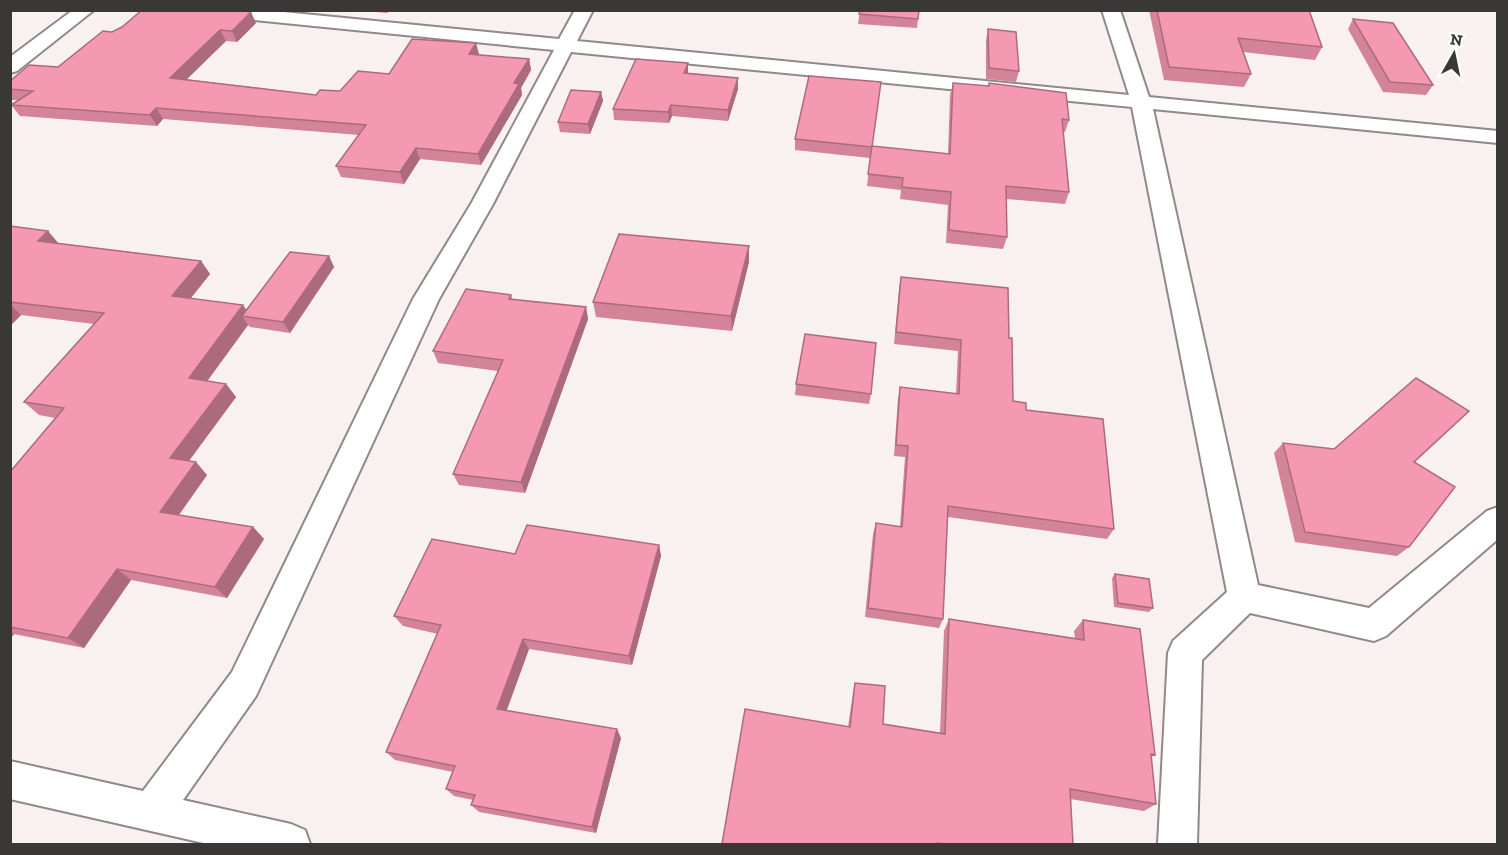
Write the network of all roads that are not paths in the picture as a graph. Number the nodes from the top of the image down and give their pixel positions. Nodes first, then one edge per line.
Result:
1 (85, 10) edge
2 (203, 10) edge
3 (584, 10) edge
4 (1112, 10) edge
5 (564, 46) junction
6 (10, 68) edge
7 (1141, 102) junction
8 (1497, 137) edge
9 (1497, 519) edge
10 (1244, 597) junction
11 (10, 780) edge
12 (151, 813) junction
13 (291, 844) edge
14 (1177, 844) edge

1 - 6 street
2 - 5 street
3 - 5 street
4 - 7 street
5 - 7 street
5 - 12 street
7 - 8 street
7 - 10 street
9 - 10 street
10 - 14 street
11 - 12 street
12 - 13 street

